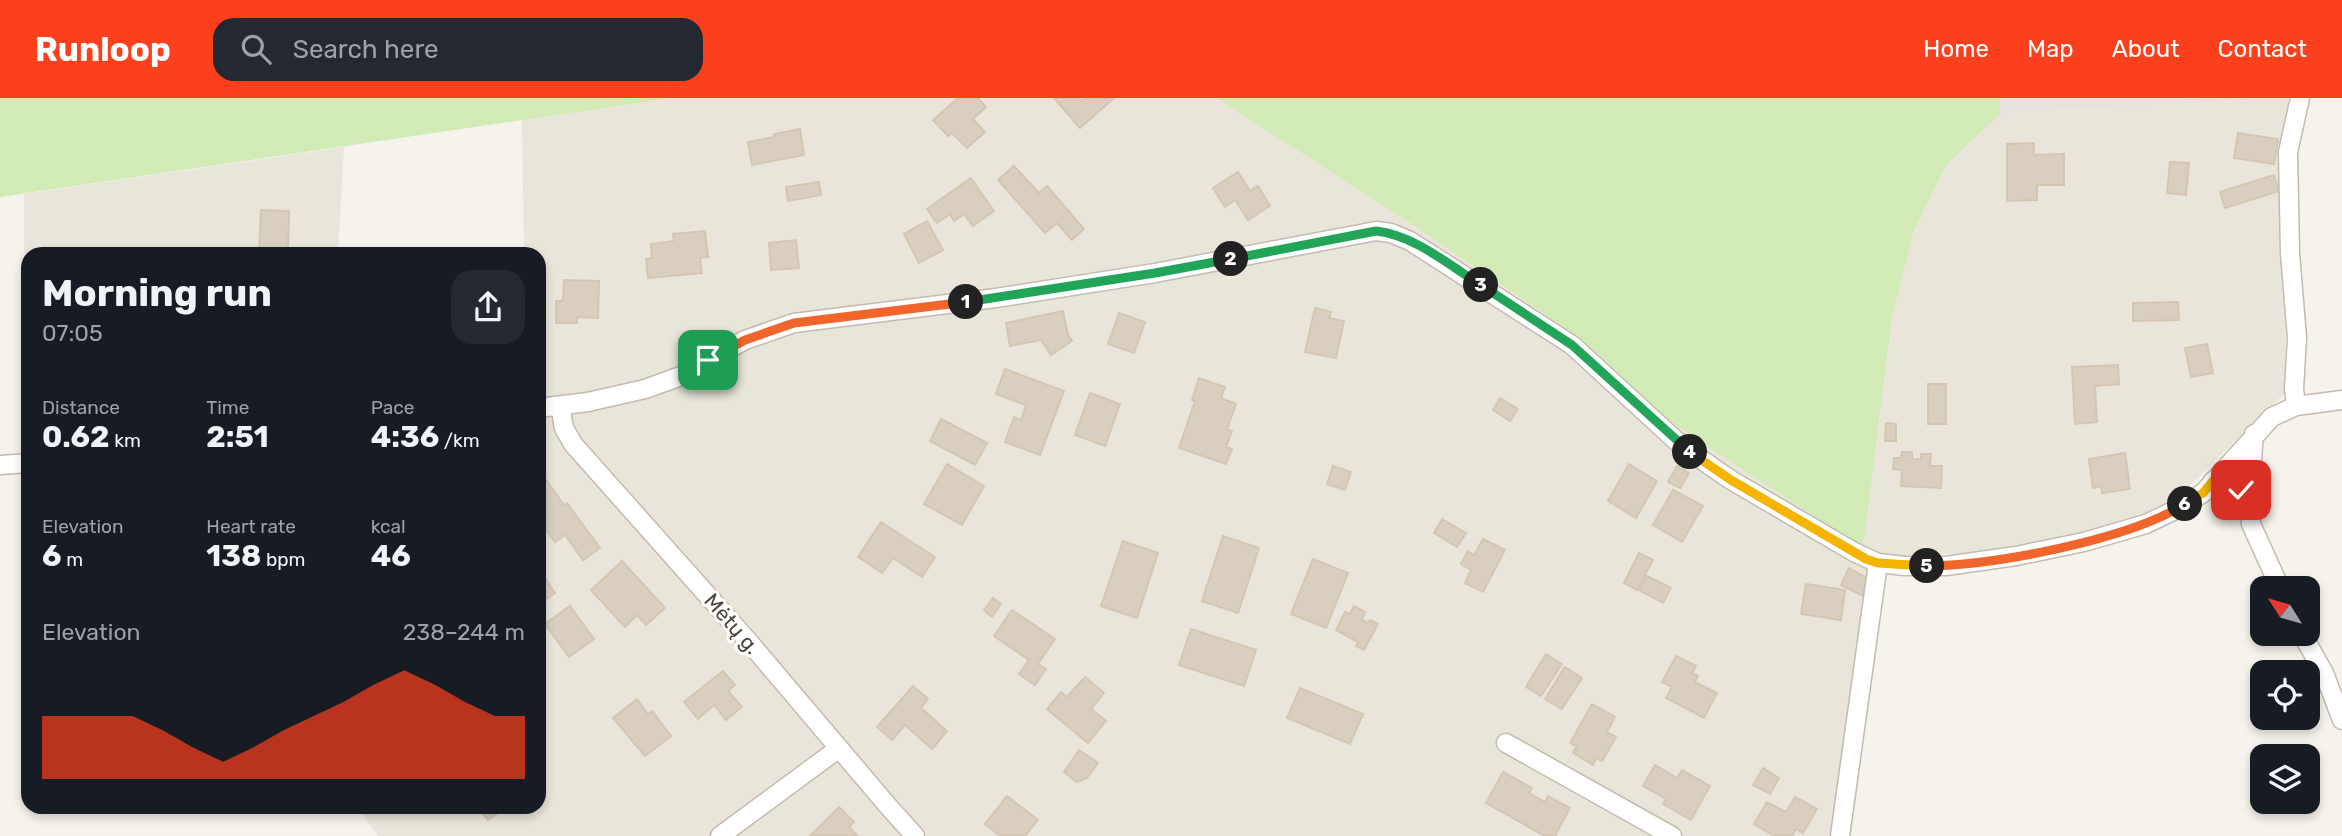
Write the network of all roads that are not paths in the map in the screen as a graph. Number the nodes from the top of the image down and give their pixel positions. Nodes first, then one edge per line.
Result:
1 (2300, 98) edge
2 (2342, 400) edge
3 (560, 406) junction
4 (2296, 406) junction
5 (546, 407) edge
6 (2254, 434) junction
7 (21, 464) edge
8 (0, 466) edge
9 (2213, 481) junction
10 (2249, 498) junction
11 (1878, 563) junction
12 (2275, 576) edge
13 (2309, 646) edge
14 (2342, 720) edge
15 (1506, 743) dead end
16 (838, 748) junction
17 (720, 836) edge
18 (915, 836) edge
19 (1672, 836) edge
20 (1840, 836) edge

1 - 4 street
2 - 4 street
3 - 5 street
3 - 11 street
3 - 16 street, Mėtų g.
4 - 6 street
6 - 9 street
6 - 10 street
7 - 8 street
9 - 10 street
9 - 11 street
10 - 12 street
11 - 20 street
13 - 14 street
15 - 19 street
16 - 17 street
16 - 18 street, Mėtų g.

